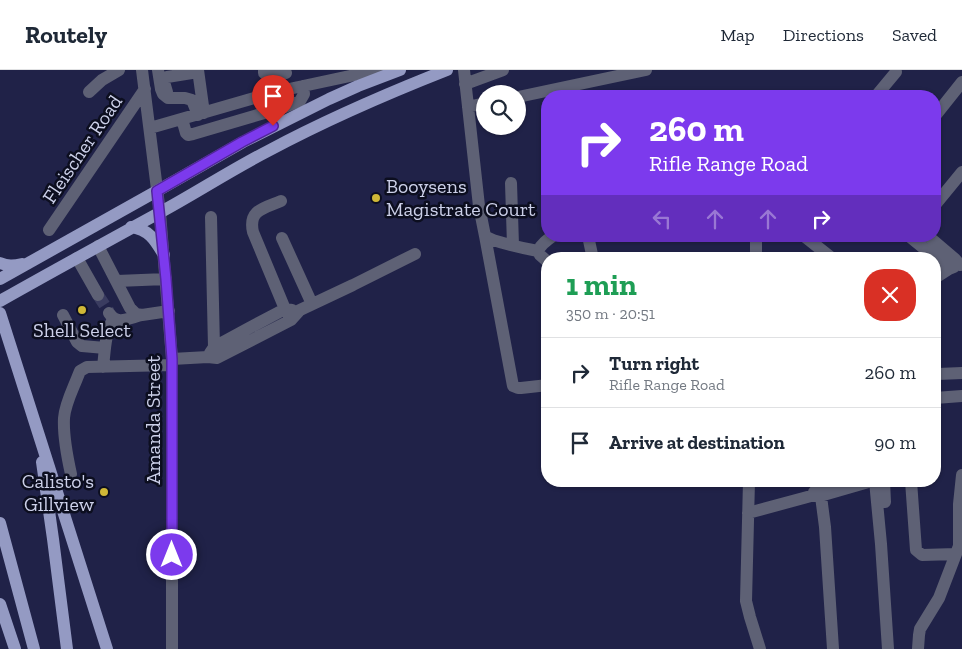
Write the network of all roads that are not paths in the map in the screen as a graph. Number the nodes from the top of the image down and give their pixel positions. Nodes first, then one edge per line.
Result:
1 (119, 70) edge
2 (142, 70) edge
3 (158, 70) edge
4 (264, 70) edge
5 (381, 70) edge
6 (400, 70) edge
7 (447, 70) edge
8 (464, 70) edge
9 (503, 70) edge
10 (646, 70) edge
11 (198, 71) edge
12 (286, 71) edge
13 (896, 72) dead end
14 (962, 82) edge
15 (465, 84) junction
16 (304, 86) junction
17 (145, 89) junction
18 (290, 89) junction
19 (548, 90) edge
20 (881, 90) edge
21 (541, 91) edge
22 (89, 92) dead end
23 (526, 94) edge
24 (168, 98) junction
25 (476, 106) edge
26 (468, 107) junction
27 (941, 108) edge
28 (201, 114) junction
29 (182, 119) junction
30 (150, 128) junction
31 (962, 172) edge
32 (511, 183) dead end
33 (957, 188) edge
34 (157, 191) junction
35 (941, 200) edge
36 (281, 201) dead end
37 (160, 213) junction
38 (211, 217) dead end
39 (131, 227) junction
40 (50, 230) dead end
41 (485, 236) junction
42 (282, 238) dead end
43 (545, 242) edge
44 (812, 242) edge
45 (918, 242) edge
46 (933, 242) edge
47 (513, 245) junction
48 (98, 246) junction
49 (538, 251) junction
50 (824, 252) edge
51 (934, 252) edge
52 (164, 254) junction
53 (415, 254) dead end
54 (541, 256) edge
55 (941, 257) edge
56 (77, 258) junction
57 (29, 262) junction
58 (0, 263) edge
59 (952, 264) edge
60 (941, 273) edge
61 (0, 278) edge
62 (166, 279) junction
63 (116, 281) junction
64 (98, 295) tunnel mouth
65 (0, 301) edge
66 (312, 304) junction
67 (169, 311) junction
68 (0, 313) edge
69 (63, 315) dead end
70 (142, 315) junction
71 (288, 315) junction
72 (105, 348) junction
73 (213, 354) junction
74 (172, 362) junction
75 (103, 367) junction
76 (962, 373) edge
77 (941, 374) edge
78 (541, 386) edge
79 (962, 396) edge
80 (941, 398) edge
81 (38, 432) junction
82 (71, 474) dead end
83 (962, 475) edge
84 (749, 487) edge
85 (836, 487) edge
86 (875, 487) edge
87 (884, 487) edge
88 (911, 487) edge
89 (817, 490) edge
90 (748, 513) junction
91 (0, 523) edge
92 (956, 554) junction
93 (0, 604) edge
94 (15, 649) edge
95 (34, 649) edge
96 (66, 649) edge
97 (107, 649) edge
98 (172, 649) edge
99 (760, 649) edge
100 (833, 649) edge
101 (888, 649) edge
102 (893, 649) edge
103 (918, 649) edge

1 - 22 street
2 - 17 street, Amanda Street
3 - 24 street
4 - 12 street
5 - 16 street
6 - 34 main road
7 - 37 main road
8 - 15 street
9 - 15 street
10 - 19 street
11 - 24 street
11 - 28 street
12 - 18 street
13 - 20 street
14 - 27 street
15 - 26 street
16 - 18 street
16 - 29 street
17 - 30 street, Amanda Street
17 - 40 street, Fleischer Road
18 - 28 street
21 - 23 street
24 - 28 street
25 - 26 street
26 - 41 street
28 - 29 street
29 - 30 street
30 - 34 street, Amanda Street
31 - 33 street
32 - 47 street
33 - 35 street
34 - 37 street, Amanda Street
34 - 57 main road
36 - 71 street
37 - 39 main road
37 - 52 street, Amanda Street
38 - 73 street
39 - 48 main road
39 - 52 main road
41 - 47 street
41 - 78 street
42 - 66 street
43 - 49 street
44 - 50 street
45 - 51 street
46 - 59 street
47 - 49 street
48 - 56 main road
48 - 63 street
49 - 54 street
52 - 62 street, Amanda Street
53 - 66 street
55 - 59 street
56 - 64 street
56 - 65 main road
57 - 58 main road
57 - 61 main road
59 - 60 street
62 - 63 street
62 - 67 street, Amanda Street
63 - 70 street
66 - 71 street
67 - 70 street
67 - 74 street, Amanda Street
68 - 81 main road
69 - 72 street
70 - 72 street
71 - 73 street
72 - 75 street
73 - 74 street
74 - 75 street
74 - 98 street, Amanda Street
75 - 82 street
76 - 77 street
79 - 80 street
81 - 96 main road
81 - 97 main road
83 - 92 street
84 - 90 street
85 - 89 street
86 - 101 street
87 - 102 street
88 - 92 street
89 - 90 street
89 - 100 street
90 - 99 street
91 - 95 main road
92 - 103 street
93 - 94 main road

